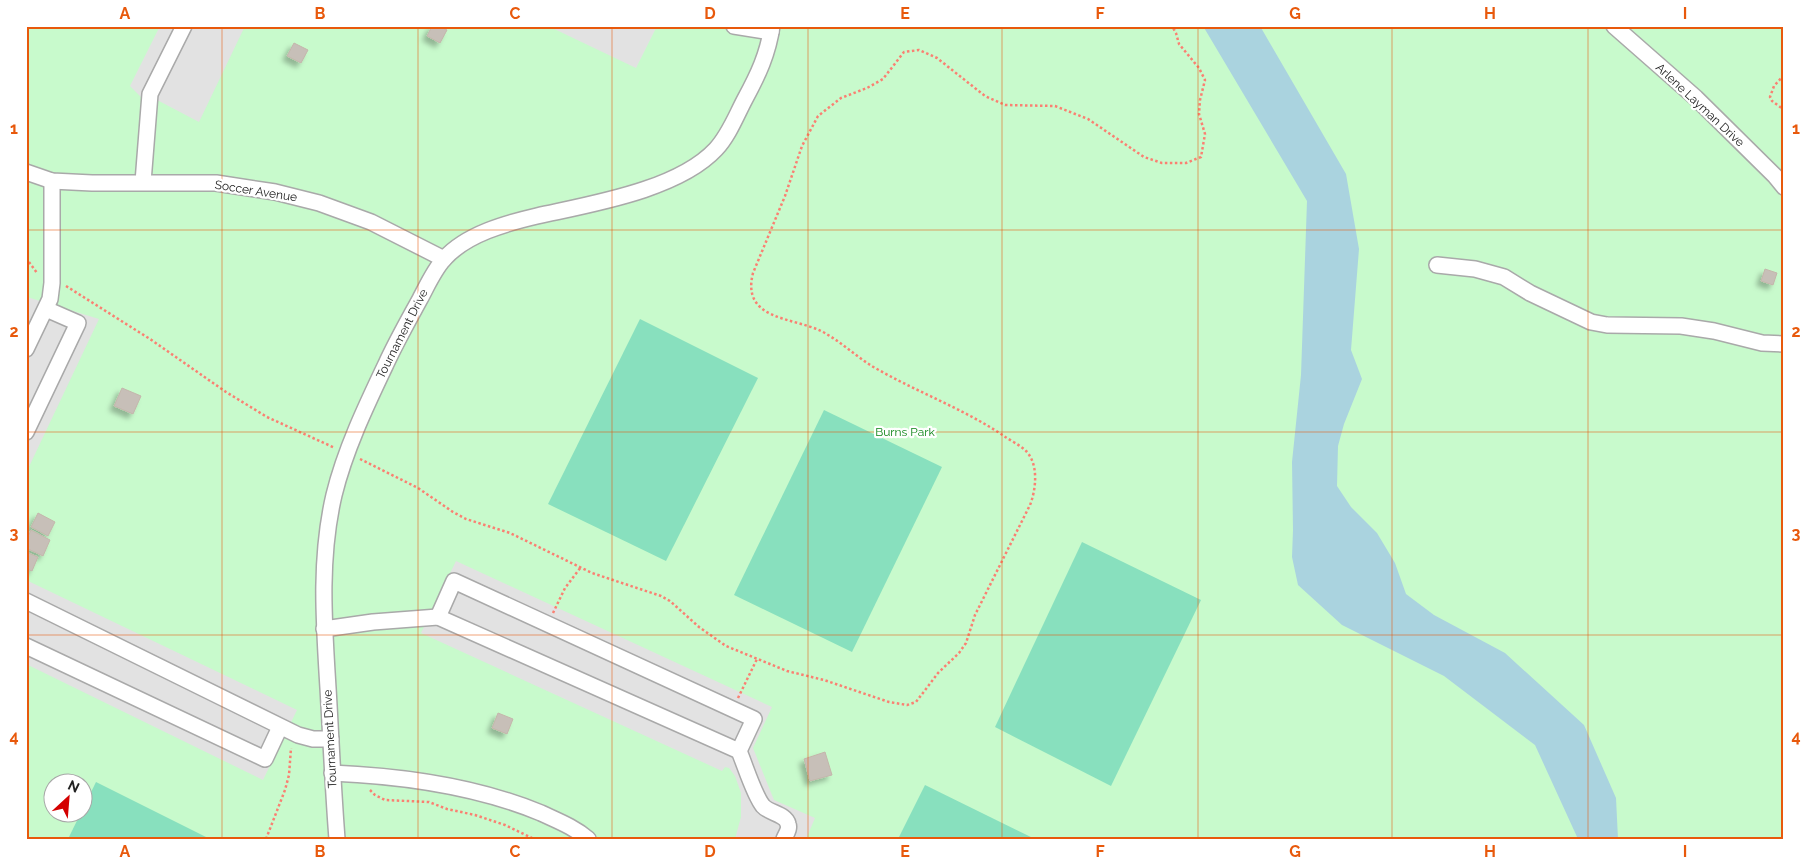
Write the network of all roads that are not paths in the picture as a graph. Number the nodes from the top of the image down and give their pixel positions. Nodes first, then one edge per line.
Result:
1 (184, 26) edge
2 (734, 26) edge
3 (1614, 26) edge
4 (771, 29) edge
5 (26, 172) edge
6 (52, 181) junction
7 (143, 182) junction
8 (1784, 187) edge
9 (444, 259) junction
10 (1437, 265) dead end
11 (46, 308) junction
12 (1784, 344) edge
13 (26, 349) edge
14 (26, 432) edge
15 (26, 602) edge
16 (438, 617) junction
17 (324, 629) junction
18 (26, 646) edge
19 (280, 727) junction
20 (331, 739) junction
21 (739, 751) junction
22 (332, 773) junction
23 (337, 839) edge
24 (588, 839) edge
25 (784, 839) edge

1 - 7 street
2 - 4 street
3 - 8 street, Arlene Layman Drive
4 - 9 street, Tournament Drive
5 - 6 street, Soccer Avenue
6 - 7 street, Soccer Avenue
6 - 11 street
7 - 9 street, Soccer Avenue
9 - 17 street, Tournament Drive
10 - 12 street
11 - 13 street
11 - 14 street
15 - 19 street
16 - 17 street
16 - 21 street
16 - 21 street
17 - 20 street, Tournament Drive
18 - 19 street
19 - 20 street
20 - 22 street, Tournament Drive
21 - 25 street
22 - 23 street, Tournament Drive
22 - 24 street

